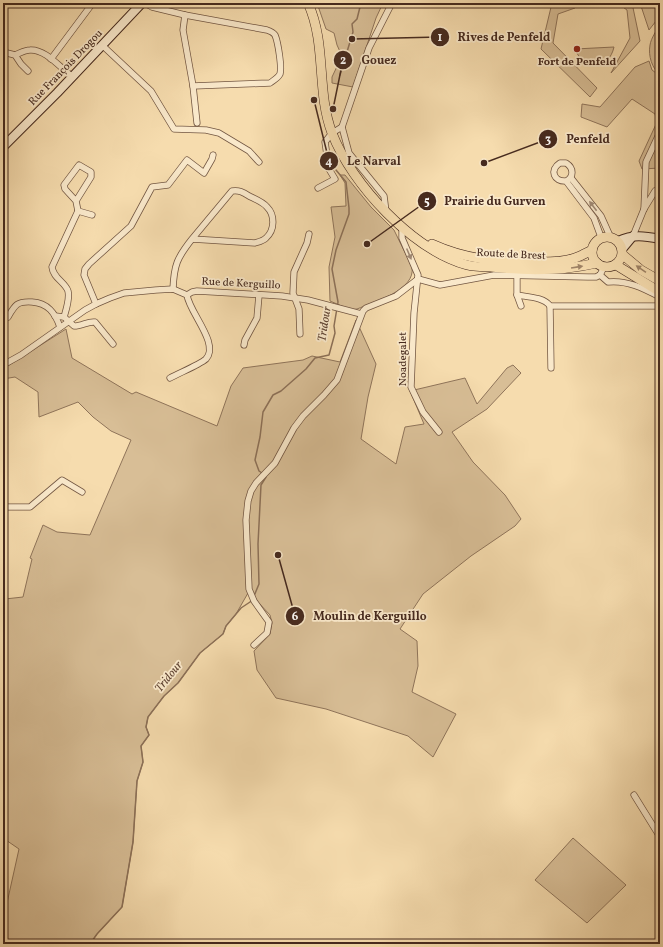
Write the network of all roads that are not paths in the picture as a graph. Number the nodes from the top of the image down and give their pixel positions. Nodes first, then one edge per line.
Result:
1 (144, 3) edge
2 (308, 3) edge
3 (392, 3) edge
4 (92, 4) edge
5 (185, 15) junction
6 (103, 46) junction
7 (3, 52) edge
8 (15, 55) junction
9 (51, 59) junction
10 (28, 71) dead end
11 (72, 77) junction
12 (193, 86) junction
13 (197, 123) dead end
14 (342, 127) junction
15 (660, 132) edge
16 (332, 133) junction
17 (3, 147) edge
18 (213, 155) dead end
19 (259, 162) dead end
20 (318, 188) dead end
21 (660, 195) edge
22 (76, 201) junction
23 (644, 208) junction
24 (78, 211) junction
25 (386, 212) junction
26 (92, 215) dead end
27 (406, 230) junction
28 (308, 234) dead end
29 (633, 236) junction
30 (192, 239) junction
31 (660, 239) edge
32 (615, 243) junction
33 (592, 250) junction
34 (616, 264) junction
35 (600, 268) junction
36 (517, 275) junction
37 (418, 279) junction
38 (660, 281) edge
39 (172, 289) junction
40 (660, 292) edge
41 (186, 295) junction
42 (259, 295) junction
43 (517, 296) junction
44 (295, 298) junction
45 (660, 298) edge
46 (67, 304) junction
47 (96, 304) junction
48 (660, 305) edge
49 (521, 306) dead end
50 (550, 306) junction
51 (361, 314) junction
52 (56, 316) junction
53 (8, 317) dead end
54 (66, 320) junction
55 (60, 327) junction
56 (300, 334) dead end
57 (113, 344) dead end
58 (244, 345) dead end
59 (3, 365) edge
60 (551, 368) dead end
61 (170, 378) dead end
62 (439, 432) dead end
63 (82, 492) dead end
64 (3, 507) edge
65 (254, 645) dead end
66 (634, 795) dead end
67 (660, 838) edge

1 - 5 street
1 - 6 street, Rue François Drogou
2 - 16 main road, Route de Brest
3 - 14 street
4 - 9 street
5 - 12 street
5 - 12 street
6 - 11 street, Rue François Drogou
6 - 19 street
7 - 8 street
8 - 9 street
8 - 10 street
9 - 11 street
11 - 17 street, Rue François Drogou
12 - 13 street
14 - 16 street
14 - 25 street
15 - 23 street
16 - 20 street
16 - 25 main road, Route de Brest
18 - 47 street
21 - 23 street
22 - 22 street
22 - 24 street
23 - 29 street
24 - 26 street
24 - 46 street
25 - 27 main road, Route de Brest
27 - 33 main road, Route de Brest
27 -> 35 main road, Route de Brest
27 -> 37 street
28 - 44 street
29 - 31 street
29 - 32 street
30 - 30 street
30 - 39 street
32 -> 32 street
32 - 33 main road
32 - 34 main road
38 -> 32 main road
33 - 35 main road
34 - 35 main road
34 - 40 main road
35 - 36 street
35 - 45 street
36 - 37 street
36 - 43 street
37 - 51 street
37 - 62 street, Noadegalet
39 - 41 street, Rue de Kerguillo
39 - 47 street, Rue de Kerguillo
41 - 42 street, Rue de Kerguillo
41 - 61 street
42 - 44 street, Rue de Kerguillo
42 - 58 street
43 - 49 street
43 - 50 street
44 - 51 street, Rue de Kerguillo
44 - 56 street
46 - 52 street
46 - 54 street
47 - 54 street, Rue de Kerguillo
48 - 50 street
50 - 60 street
51 - 65 street
52 - 53 street
52 - 54 street
52 - 55 street
54 - 55 street, Rue de Kerguillo
54 - 57 street
55 - 59 street, Rue de Kerguillo
63 - 64 street
66 - 67 street

